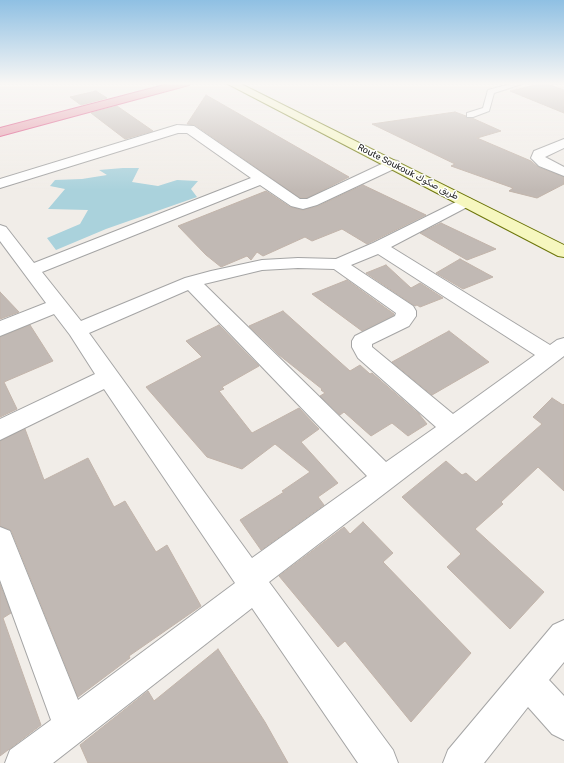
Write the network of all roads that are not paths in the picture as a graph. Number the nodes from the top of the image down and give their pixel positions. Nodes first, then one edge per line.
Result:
1 (51, 119) edge
2 (302, 119) edge
3 (0, 132) edge
4 (564, 143) edge
5 (393, 164) junction
6 (564, 172) edge
7 (262, 179) junction
8 (0, 184) edge
9 (466, 202) junction
10 (0, 230) edge
11 (379, 247) junction
12 (564, 252) edge
13 (338, 264) junction
14 (31, 270) junction
15 (191, 282) junction
16 (58, 305) junction
17 (0, 329) edge
18 (77, 330) junction
19 (558, 350) edge
20 (108, 377) junction
21 (453, 428) junction
22 (0, 430) edge
23 (385, 478) junction
24 (0, 541) edge
25 (252, 582) junction
26 (564, 636) edge
27 (527, 681) junction
28 (564, 722) edge
29 (71, 727) junction
30 (23, 763) edge
31 (380, 763) edge
32 (460, 763) edge

1 - 3 highway
2 - 5 street, Route Soukouk طريق صكوك
4 - 6 street
5 - 7 street
5 - 9 street, Route Soukouk طريق صكوك
7 - 8 street
7 - 14 street
9 - 11 street
9 - 12 street, Route Soukouk طريق صكوك
10 - 14 street
11 - 13 street
11 - 19 street
13 - 15 street
13 - 21 street
14 - 16 street
15 - 18 street
15 - 23 street
16 - 17 street
16 - 18 street
18 - 20 street
19 - 21 street
20 - 22 street
20 - 25 street
21 - 23 street
23 - 25 street
24 - 29 street
25 - 29 street
25 - 31 street
26 - 27 street
27 - 28 street
27 - 32 street
29 - 30 street

